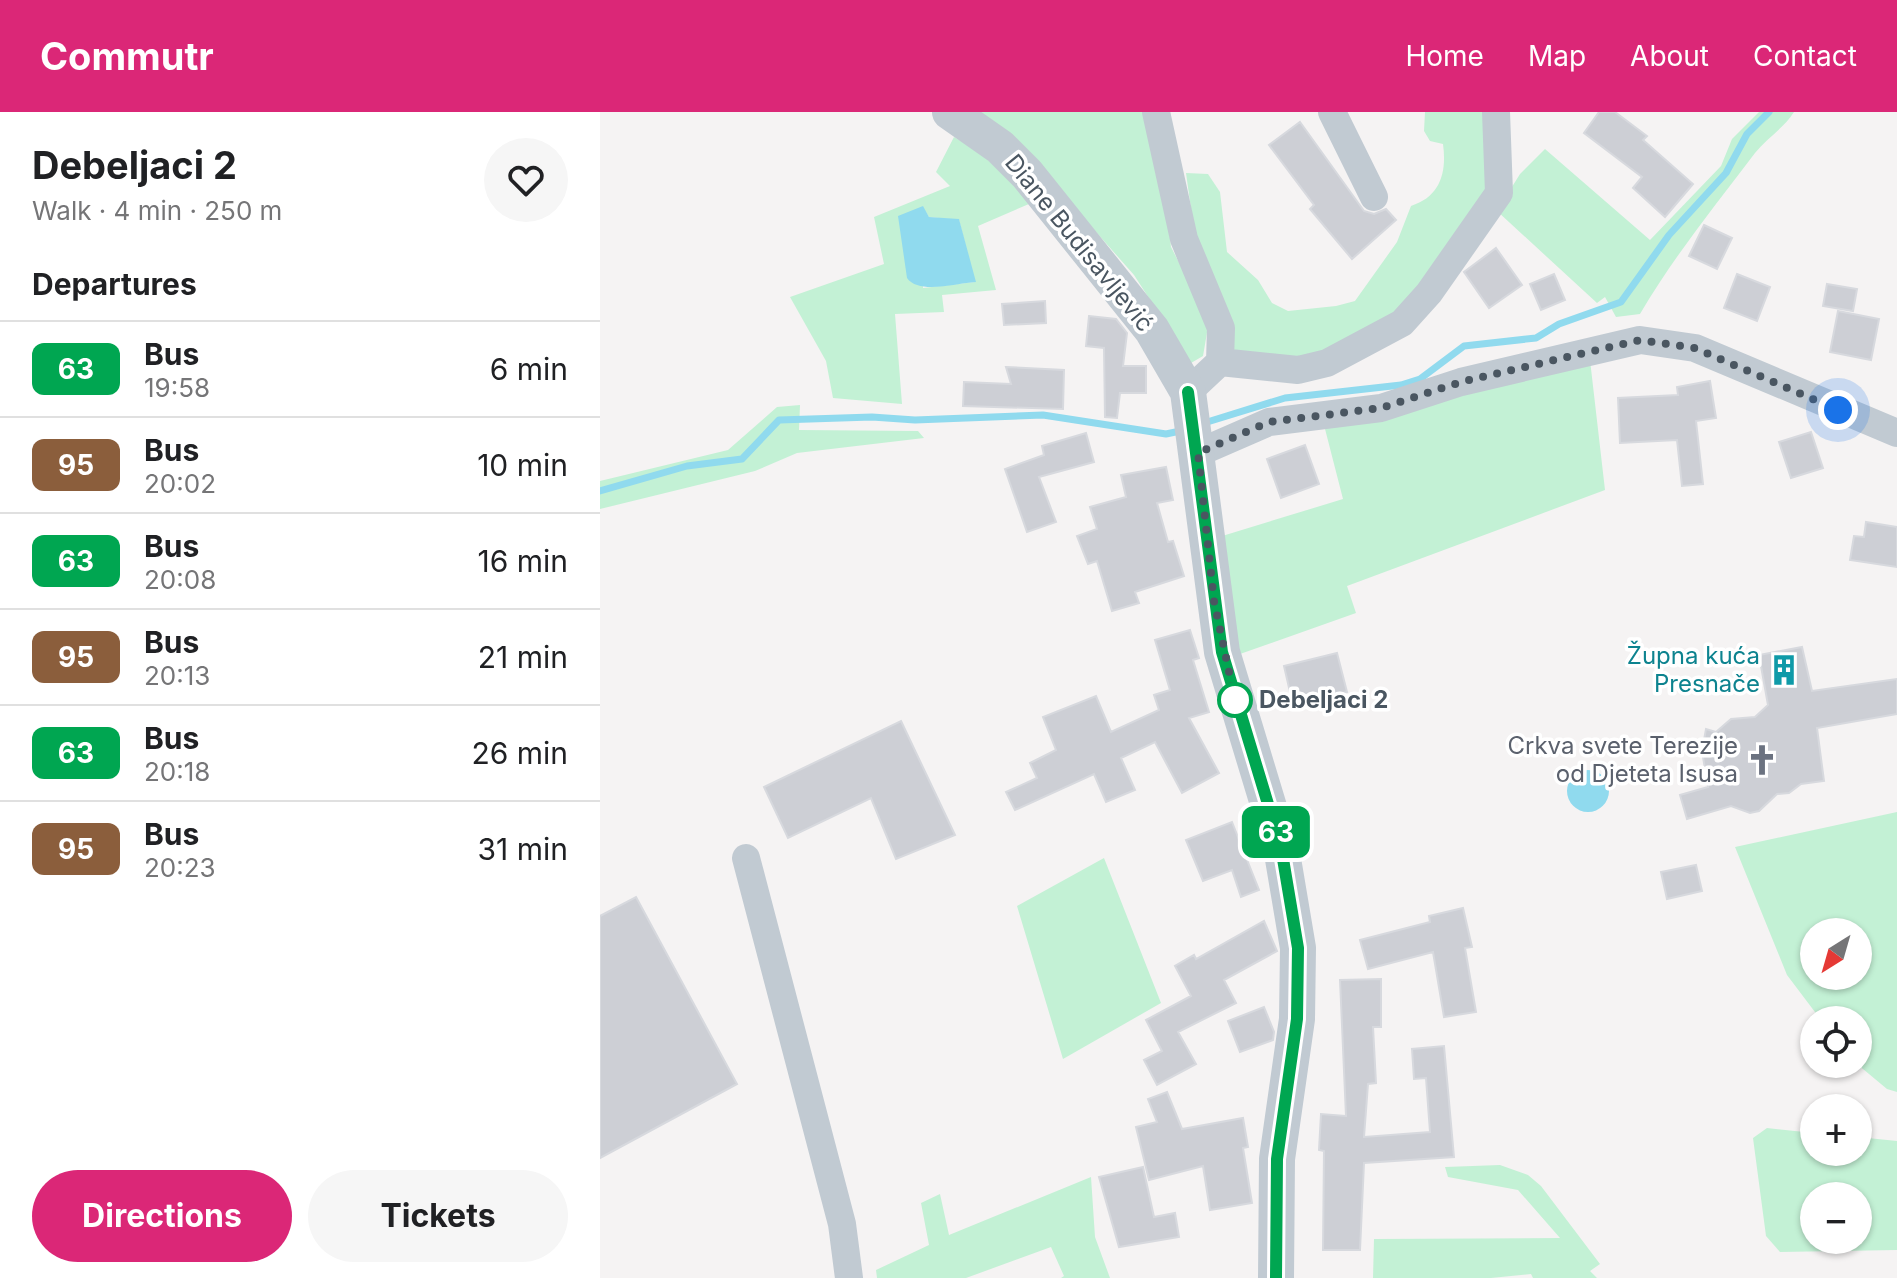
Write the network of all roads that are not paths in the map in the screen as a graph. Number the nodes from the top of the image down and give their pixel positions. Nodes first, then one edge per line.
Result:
1 (950, 112) edge
2 (1156, 112) edge
3 (1332, 112) edge
4 (1496, 112) edge
5 (1374, 197) dead end
6 (1220, 362) junction
7 (1194, 424) junction
8 (1897, 433) edge
9 (746, 858) dead end
10 (849, 1278) edge
11 (1276, 1278) edge

1 - 7 street, Diane Budisavljević
2 - 6 street
3 - 5 street
4 - 6 street
6 - 7 street
7 - 8 street
7 - 11 street
9 - 10 street

